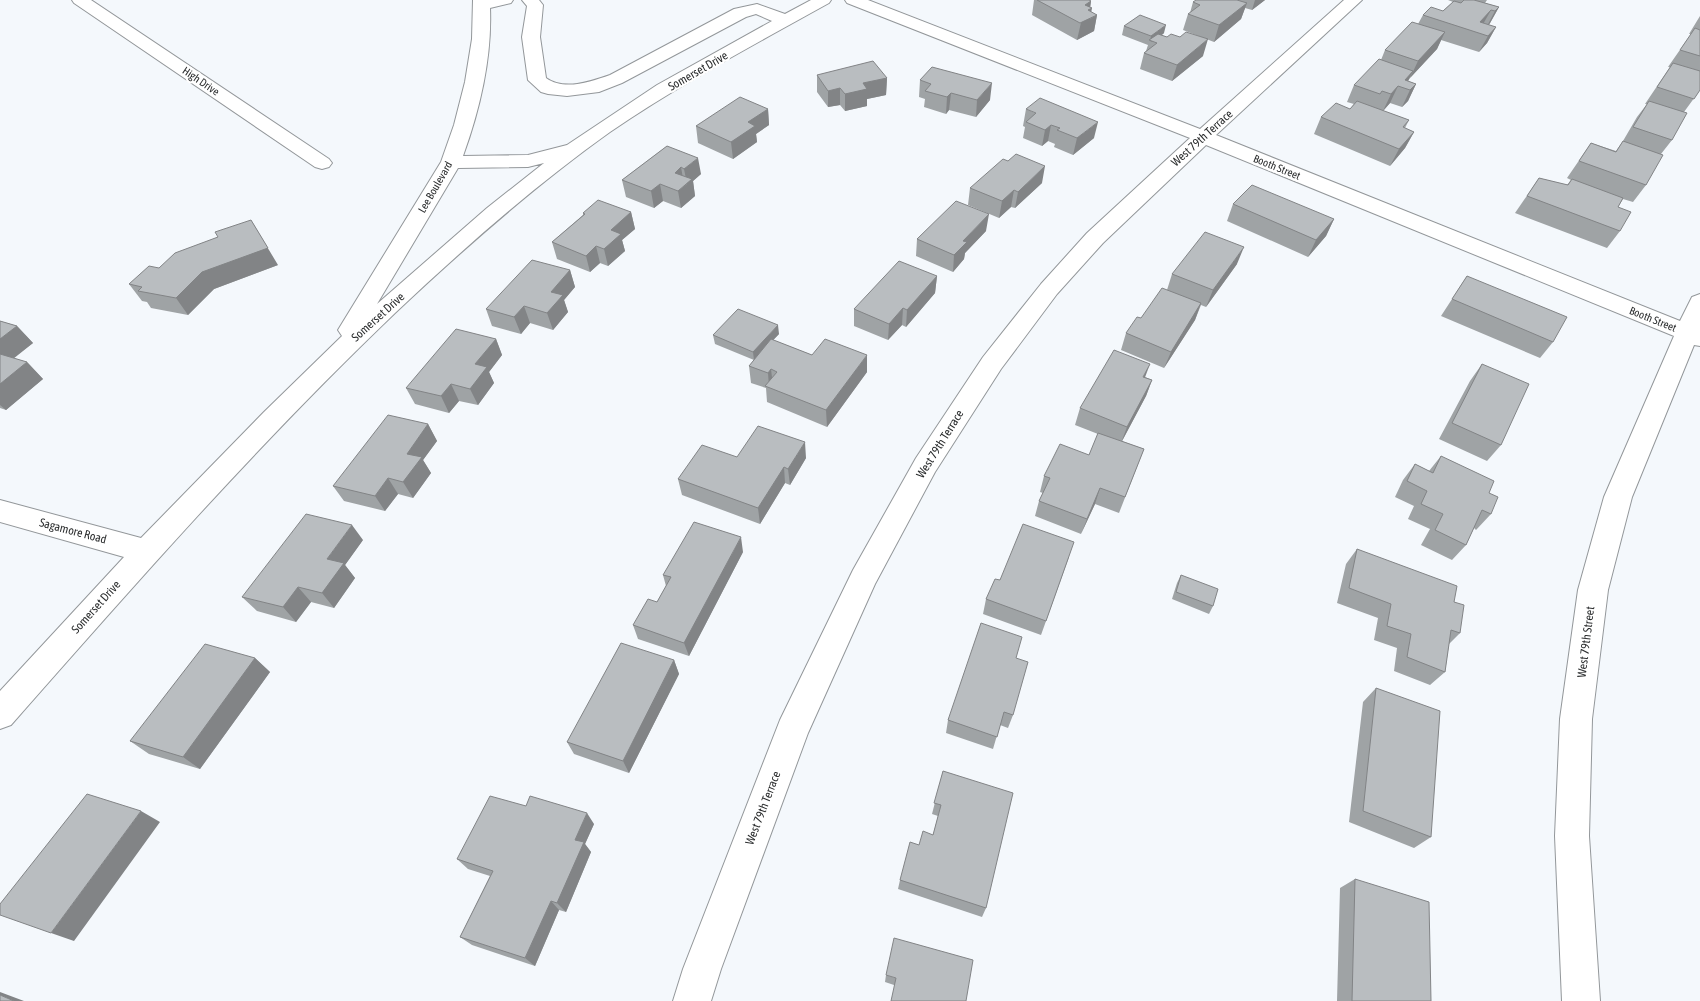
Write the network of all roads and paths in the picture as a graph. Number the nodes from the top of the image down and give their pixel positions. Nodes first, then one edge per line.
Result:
1 (80, 0) edge
2 (506, 0) edge
3 (530, 0) edge
4 (823, 0) edge
5 (853, 0) edge
6 (1354, 0) edge
7 (481, 2) edge
8 (785, 20) junction
9 (1204, 137) junction
10 (573, 150) junction
11 (450, 162) junction
12 (322, 163) dead end
13 (1700, 302) edge
14 (1693, 335) edge
15 (336, 355) junction
16 (0, 511) edge
17 (146, 551) junction
18 (0, 714) edge
19 (692, 1001) edge
20 (1581, 1001) edge

1 - 12 street, High Drive
2 - 7 street
3 - 8 street
4 - 8 street, Somerset Drive
5 - 9 street, Booth Street
6 - 9 street, West 79th Terrace
7 - 11 street, Lee Boulevard
8 - 10 street, Somerset Drive
9 - 14 street, Booth Street
9 - 19 street, West 79th Terrace
10 - 11 street
10 - 15 street, Somerset Drive
11 - 15 street, Lee Boulevard
13 - 14 street, West 79th Street
14 - 20 street, West 79th Street
15 - 17 street, Somerset Drive
16 - 17 street, Sagamore Road
17 - 18 street, Somerset Drive

